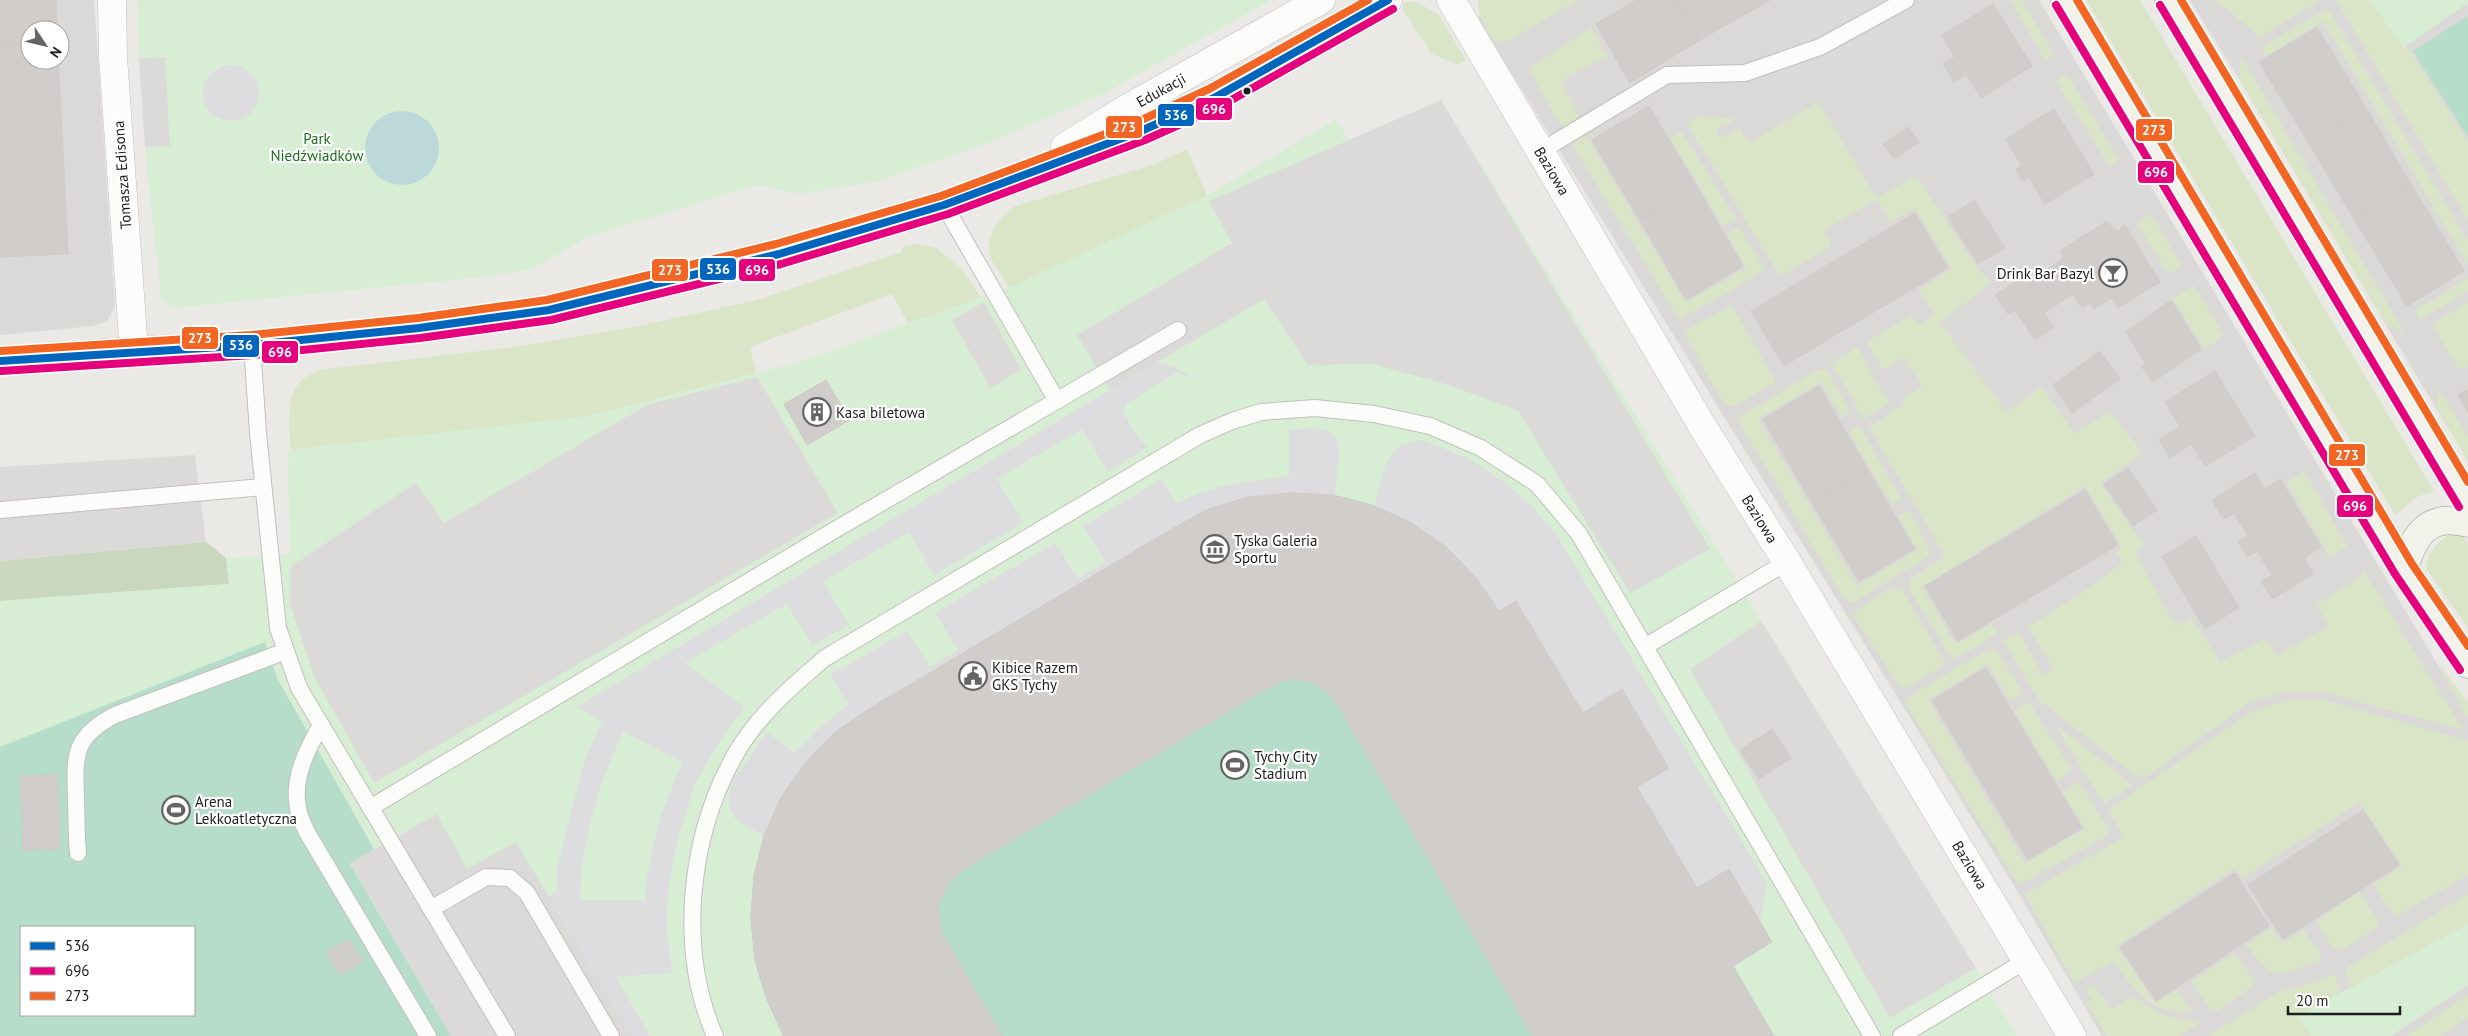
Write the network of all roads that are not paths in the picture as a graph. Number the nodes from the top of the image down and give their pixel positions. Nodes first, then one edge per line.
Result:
1 (112, 0) edge
2 (1321, 0) edge
3 (1388, 0) edge
4 (1451, 0) edge
5 (1906, 0) edge
6 (2065, 0) edge
7 (2169, 0) edge
8 (1541, 151) junction
9 (1004, 184) junction
10 (944, 204) junction
11 (1178, 330) dead end
12 (252, 345) junction
13 (134, 351) junction
14 (0, 361) edge
15 (1057, 401) junction
16 (263, 486) junction
17 (2468, 502) edge
18 (0, 510) edge
19 (2468, 522) edge
20 (1787, 562) junction
21 (2404, 569) junction
22 (1646, 646) junction
23 (286, 651) junction
24 (2468, 664) edge
25 (321, 725) junction
26 (370, 808) junction
27 (78, 852) dead end
28 (431, 909) junction
29 (2027, 960) junction
30 (428, 1036) edge
31 (507, 1036) edge
32 (611, 1036) edge
33 (715, 1036) edge
34 (1872, 1036) edge
35 (1901, 1036) edge
36 (2072, 1036) edge

1 - 13 street, Tomasza Edisona
2 - 9 street, Edukacji
3 - 9 street, Edukacji
4 - 8 street, Baziowa
5 - 8 lane
6 - 21 main road
7 - 17 main road
8 - 20 street, Baziowa
9 - 10 street, Edukacji
10 - 12 street, Edukacji
10 - 15 lane
11 - 15 lane
12 - 13 street, Edukacji
12 - 16 lane
13 - 14 street, Edukacji
15 - 26 lane
16 - 18 lane
16 - 23 lane
19 - 21 main road
20 - 22 lane
20 - 29 street, Baziowa
21 - 24 main road
22 - 33 lane
22 - 34 lane
23 - 25 lane
23 - 27 lane
25 - 26 lane
25 - 30 lane
26 - 28 lane
28 - 31 lane
28 - 32 lane
29 - 35 lane
29 - 36 street, Baziowa

